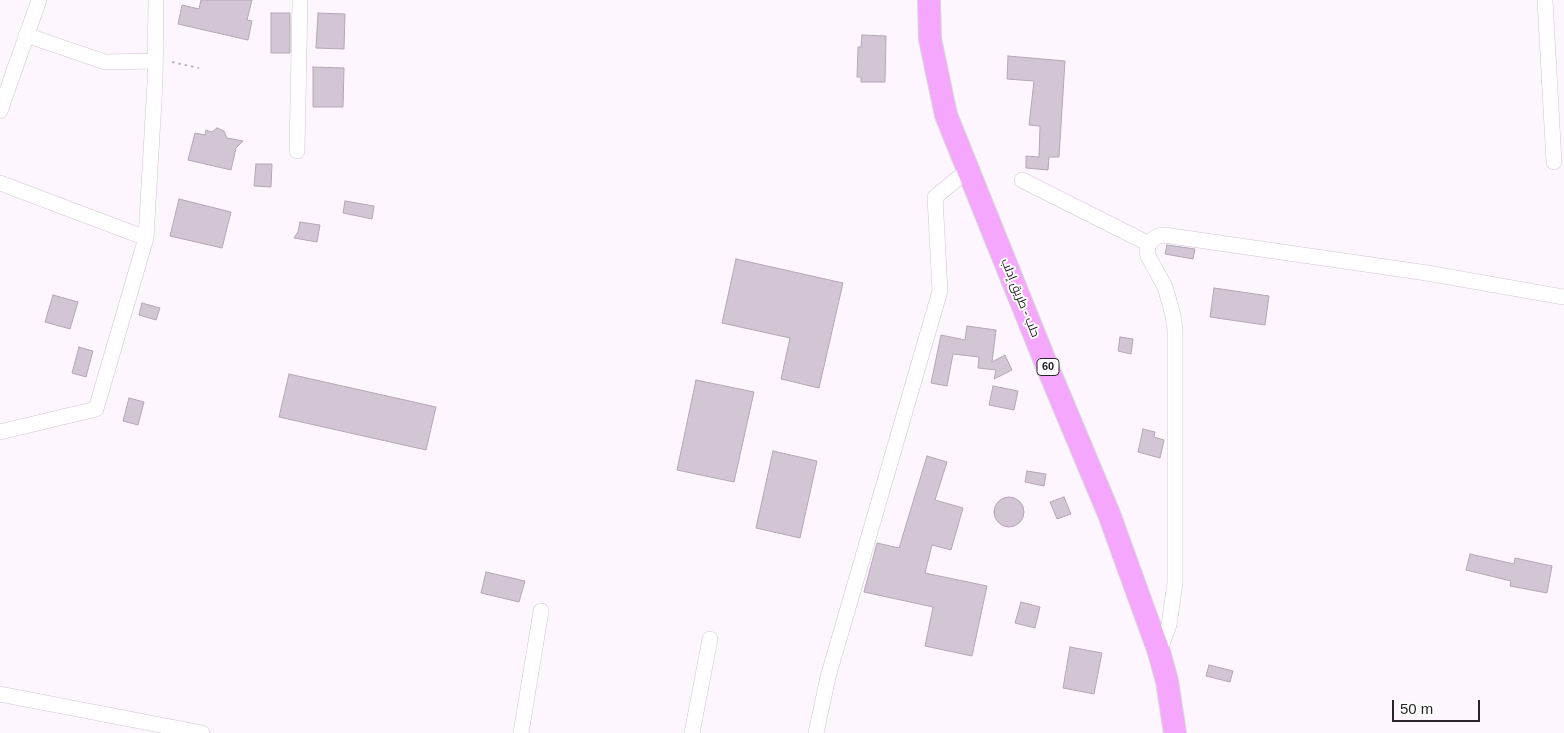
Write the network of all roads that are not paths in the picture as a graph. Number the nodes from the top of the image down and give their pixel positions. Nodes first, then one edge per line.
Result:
1 (39, 0) edge
2 (156, 0) edge
3 (300, 0) edge
4 (929, 0) edge
5 (1545, 0) edge
6 (26, 35) junction
7 (155, 61) junction
8 (0, 111) edge
9 (297, 151) dead end
10 (1554, 162) dead end
11 (968, 170) junction
12 (1022, 180) dead end
13 (0, 183) edge
14 (146, 238) junction
15 (1149, 244) junction
16 (1564, 297) edge
17 (0, 432) edge
18 (541, 611) dead end
19 (710, 639) dead end
20 (1159, 652) junction
21 (0, 694) edge
22 (202, 733) edge
23 (521, 733) edge
24 (692, 733) edge
25 (816, 733) edge
26 (1175, 733) edge

1 - 6 street
2 - 7 street
3 - 9 street
4 - 11 highway, حلب - طريق إدلب / 60
5 - 10 street
6 - 7 street
6 - 8 street
7 - 14 street
11 - 20 highway, حلب - طريق إدلب / 60
11 - 25 street
12 - 15 street
13 - 14 street
14 - 17 street
15 - 16 street
15 - 20 street
18 - 23 street
19 - 24 street
20 - 26 highway, حلب - طريق إدلب / 60
21 - 22 street

